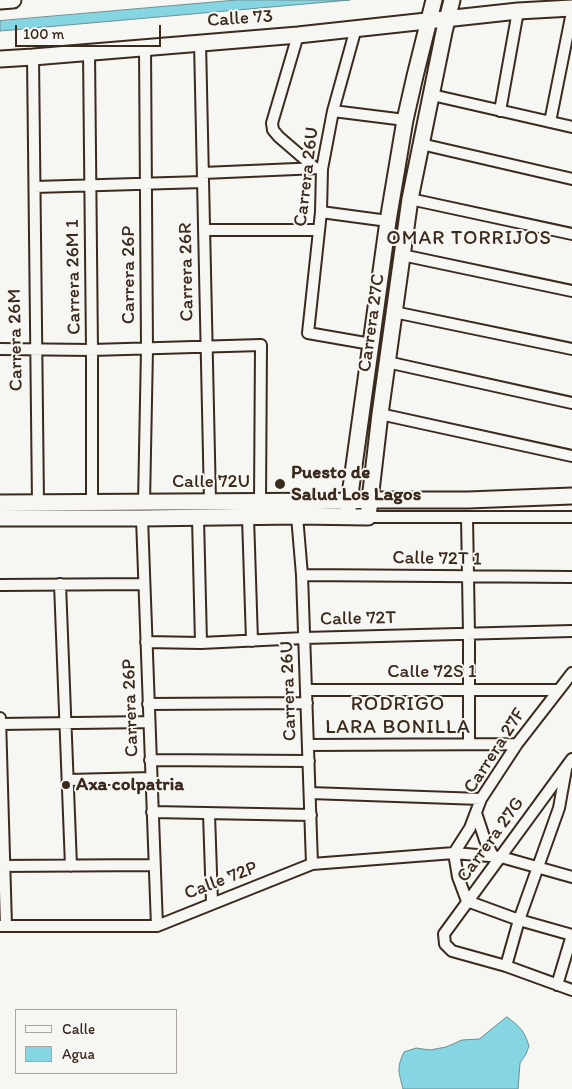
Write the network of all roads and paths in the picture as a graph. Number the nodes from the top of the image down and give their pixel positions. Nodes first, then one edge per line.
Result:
1 (13, 0) edge
2 (0, 1) edge
3 (434, 1) edge
4 (452, 1) edge
5 (572, 8) edge
6 (518, 11) junction
7 (572, 12) edge
8 (448, 19) junction
9 (428, 20) junction
10 (356, 28) junction
11 (298, 35) junction
12 (200, 42) junction
13 (145, 47) junction
14 (89, 52) junction
15 (33, 57) junction
16 (0, 59) edge
17 (432, 95) junction
18 (500, 110) junction
19 (333, 111) junction
20 (405, 120) junction
21 (550, 122) junction
22 (572, 126) edge
23 (420, 144) junction
24 (319, 168) junction
25 (203, 178) junction
26 (572, 179) edge
27 (146, 184) junction
28 (91, 186) junction
29 (35, 187) junction
30 (410, 199) junction
31 (320, 212) junction
32 (388, 221) junction
33 (204, 230) junction
34 (318, 230) junction
35 (572, 234) edge
36 (402, 255) junction
37 (572, 291) edge
38 (394, 312) junction
39 (370, 344) junction
40 (207, 347) junction
41 (0, 349) edge
42 (36, 349) junction
43 (147, 349) junction
44 (572, 349) edge
45 (92, 350) junction
46 (387, 362) junction
47 (572, 403) edge
48 (380, 414) junction
49 (572, 456) edge
50 (572, 496) edge
51 (369, 500) junction
52 (210, 501) junction
53 (92, 502) junction
54 (260, 502) junction
55 (0, 503) edge
56 (38, 503) junction
57 (144, 503) junction
58 (348, 508) junction
59 (297, 516) junction
60 (248, 517) junction
61 (368, 517) junction
62 (467, 517) junction
63 (572, 517) edge
64 (0, 518) edge
65 (142, 518) junction
66 (198, 518) junction
67 (302, 575) junction
68 (468, 577) junction
69 (572, 578) edge
70 (60, 584) junction
71 (144, 584) junction
72 (0, 585) edge
73 (572, 631) edge
74 (469, 634) junction
75 (304, 638) junction
76 (252, 641) junction
77 (146, 642) junction
78 (201, 643) junction
79 (572, 673) edge
80 (306, 690) junction
81 (468, 690) junction
82 (559, 690) junction
83 (306, 703) junction
84 (148, 704) junction
85 (0, 718) edge
86 (149, 722) junction
87 (66, 723) junction
88 (0, 724) edge
89 (469, 743) junction
90 (517, 744) junction
91 (308, 745) junction
92 (150, 760) junction
93 (309, 761) junction
94 (569, 763) edge
95 (151, 778) junction
96 (68, 780) junction
97 (310, 793) junction
98 (481, 799) junction
99 (152, 812) junction
100 (476, 813) junction
101 (209, 814) junction
102 (311, 815) junction
103 (454, 853) junction
104 (497, 857) junction
105 (154, 864) junction
106 (312, 864) junction
107 (2, 866) edge
108 (71, 866) junction
109 (538, 868) junction
110 (572, 877) edge
111 (467, 901) junction
112 (212, 903) junction
113 (519, 920) junction
114 (3, 926) edge
115 (157, 926) junction
116 (572, 935) edge
117 (506, 966) junction
118 (557, 985) junction
119 (572, 990) edge

1 - 2 street
3 - 9 street
4 - 8 street
5 - 6 street, Calle 73
6 - 8 street, Calle 73
6 - 18 street
7 - 21 street
8 - 9 street, Calle 73
8 - 17 street, Carrera 27C
9 - 10 street, Calle 73
9 - 20 street, Carrera 27C
10 - 11 street, Calle 73
10 - 19 street, Carrera 26U
11 - 12 street, Calle 73
11 - 24 street
12 - 13 street, Calle 73
12 - 25 street, Carrera 26R
13 - 14 street, Calle 73
13 - 27 street, Carrera 26P
14 - 15 street, Calle 73
14 - 28 street, Carrera 26M 1
15 - 16 street, Calle 73
15 - 29 street, Carrera 26M
17 - 18 street
17 - 23 street, Carrera 27C
18 - 21 street
19 - 20 street
19 - 24 street, Carrera 26U
20 - 32 street, Carrera 27C
21 - 22 street
23 - 26 street
23 - 30 street, Carrera 27C
24 - 25 street
24 - 31 street, Carrera 26U
25 - 27 street
25 - 33 street, Carrera 26R
27 - 28 street
27 - 43 street, Carrera 26P
28 - 29 street
28 - 45 street, Carrera 26M 1
29 - 42 street, Carrera 26M
30 - 35 street
30 - 36 street, Carrera 27C
31 - 32 street
31 - 34 street, Carrera 26U
32 - 39 street, Carrera 27C
33 - 34 street
33 - 40 street, Carrera 26R
34 - 39 street, Carrera 26U
36 - 37 street
36 - 38 street, Carrera 27C
38 - 44 street
38 - 46 street, Carrera 27C
39 - 58 street, Carrera 27C
40 - 43 street
40 - 52 street, Carrera 26R
40 - 54 street
41 - 42 street
42 - 45 street
42 - 56 street, Carrera 26M
43 - 45 street
43 - 57 street, Carrera 26P
45 - 53 street, Carrera 26M 1
46 - 47 street
46 - 48 street, Carrera 27C
48 - 49 street
48 - 51 street, Carrera 27C
50 - 51 street, Calle 72U
51 - 58 street, Calle 72U
51 - 61 street, Carrera 27C
52 - 54 street, Calle 72U
52 - 57 street, Calle 72U
53 - 56 street, Calle 72U
53 - 57 street, Calle 72U
54 - 58 street, Calle 72U
55 - 56 street, Calle 72U
58 - 59 street, Calle 72U
58 - 61 street, Calle 72U
59 - 60 street, Calle 72U
59 - 67 street, Carrera 26U
60 - 66 street, Calle 72U
60 - 76 street
61 - 62 street, Calle 72U
62 - 63 street, Calle 72U
62 - 68 street
64 - 65 street, Calle 72U
65 - 66 street, Calle 72U
65 - 71 street, Carrera 26P
66 - 78 street
67 - 68 street, Calle 72T 1
67 - 75 street, Carrera 26U
68 - 69 street, Calle 72T 1
68 - 74 street
70 - 71 street
70 - 72 street
70 - 87 street
71 - 77 street, Carrera 26P
73 - 74 street, Calle 72T
74 - 75 street, Calle 72T
74 - 81 street
75 - 76 street, Calle 72T
75 - 80 street, Carrera 26U
76 - 78 street, Calle 72T
77 - 78 street, Calle 72T
77 - 84 street, Carrera 26P
79 - 82 street, Carrera 27F
80 - 81 street, Calle 72S 1
80 - 83 street, Carrera 26U
81 - 82 street, Calle 72S 1
81 - 89 street
82 - 90 street, Carrera 27F
83 - 84 street
83 - 91 street, Carrera 26U
84 - 86 street, Carrera 26P
85 - 88 street
86 - 87 street
86 - 92 street, Carrera 26P
87 - 88 street
87 - 96 street
88 - 107 street
89 - 90 street
89 - 91 street
90 - 98 street, Carrera 27F
91 - 93 street, Carrera 26U
92 - 93 street
92 - 95 street, Carrera 26P
93 - 97 street, Carrera 26U
94 - 104 street, Carrera 27G
94 - 109 street
95 - 96 street
95 - 99 street, Carrera 26P
96 - 108 street
97 - 98 street
97 - 102 street, Carrera 26U
98 - 100 street, Carrera 27F
99 - 101 street
99 - 105 street, Carrera 26P
100 - 103 street, Carrera 27F
100 - 104 street
101 - 102 street
101 - 112 street
102 - 106 street, Carrera 26U
103 - 104 street, Calle 72P
103 - 106 street, Calle 72P
103 - 111 street
104 - 109 street
104 - 111 street, Carrera 27G
105 - 108 street
105 - 115 street, Carrera 26P
106 - 112 street, Calle 72P
107 - 108 street
107 - 114 street
109 - 110 street
109 - 113 street
111 - 113 street
111 - 117 street, Carrera 27G
112 - 115 street, Calle 72P
113 - 116 street
113 - 117 street
114 - 115 street, Calle 72P
116 - 118 street
117 - 118 street
118 - 119 street

